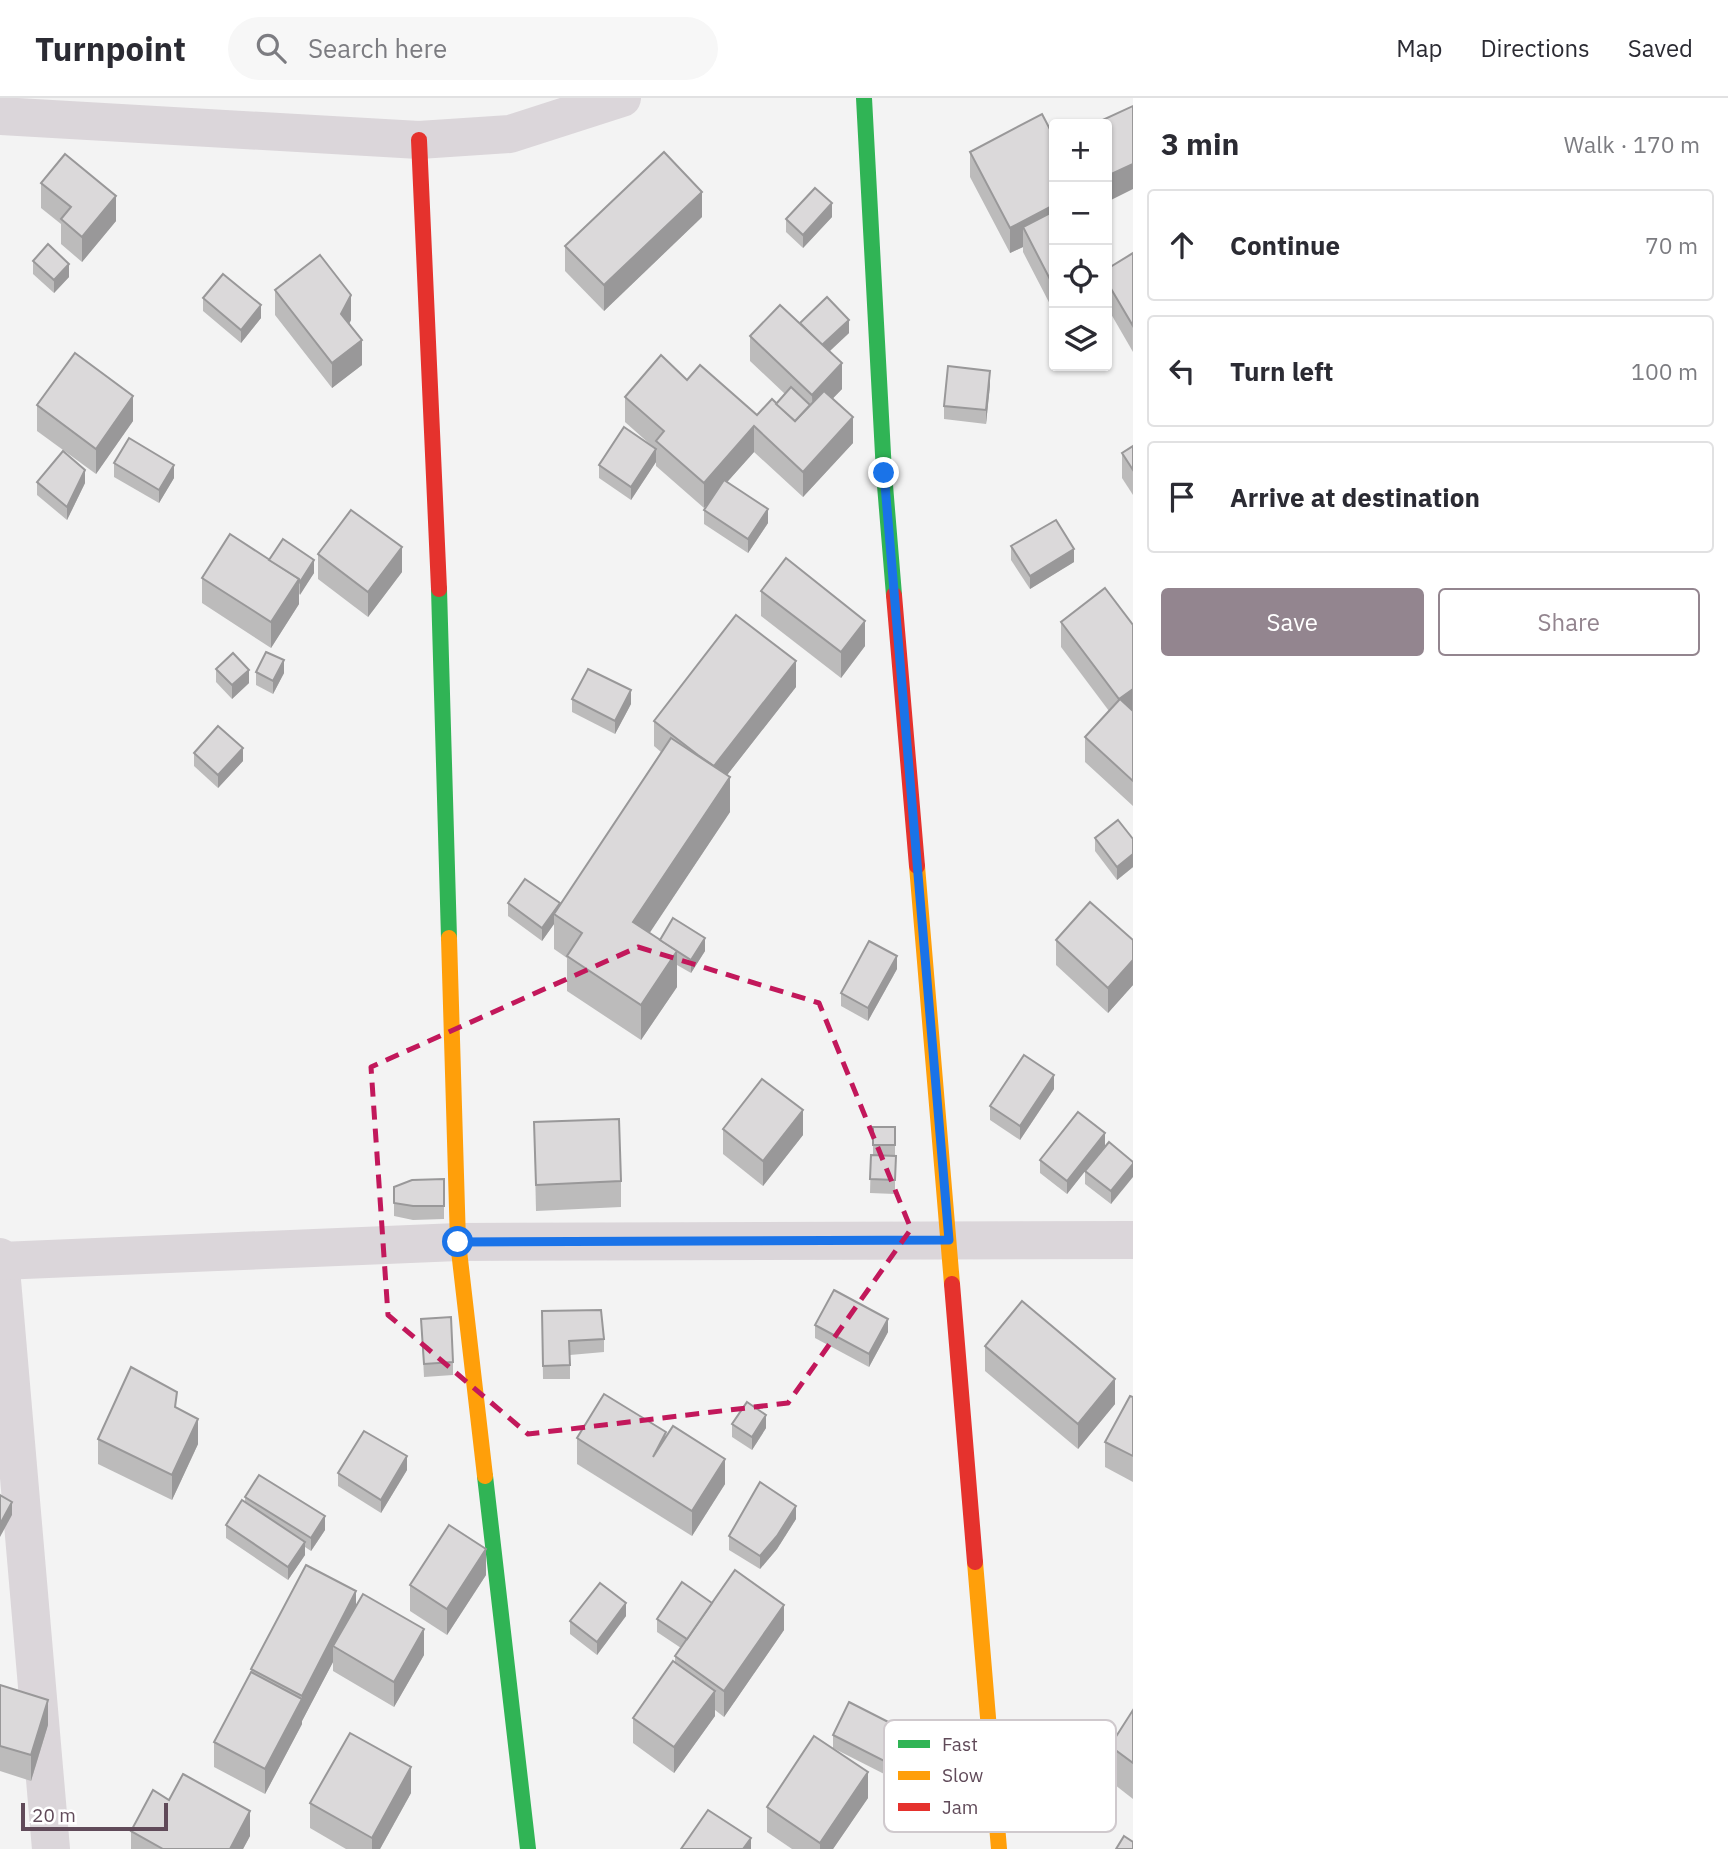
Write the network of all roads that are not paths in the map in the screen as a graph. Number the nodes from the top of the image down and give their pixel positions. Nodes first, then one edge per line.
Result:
1 (622, 98) edge
2 (864, 98) edge
3 (0, 116) edge
4 (419, 140) junction
5 (949, 1240) junction
6 (1133, 1240) edge
7 (458, 1242) junction
8 (0, 1260) edge
9 (988, 1720) edge
10 (51, 1849) edge
11 (528, 1849) edge

1 - 4 street
2 - 5 street
3 - 4 street
4 - 7 street
5 - 6 street
5 - 7 street
5 - 9 street
7 - 8 street
7 - 11 street
8 - 10 street

